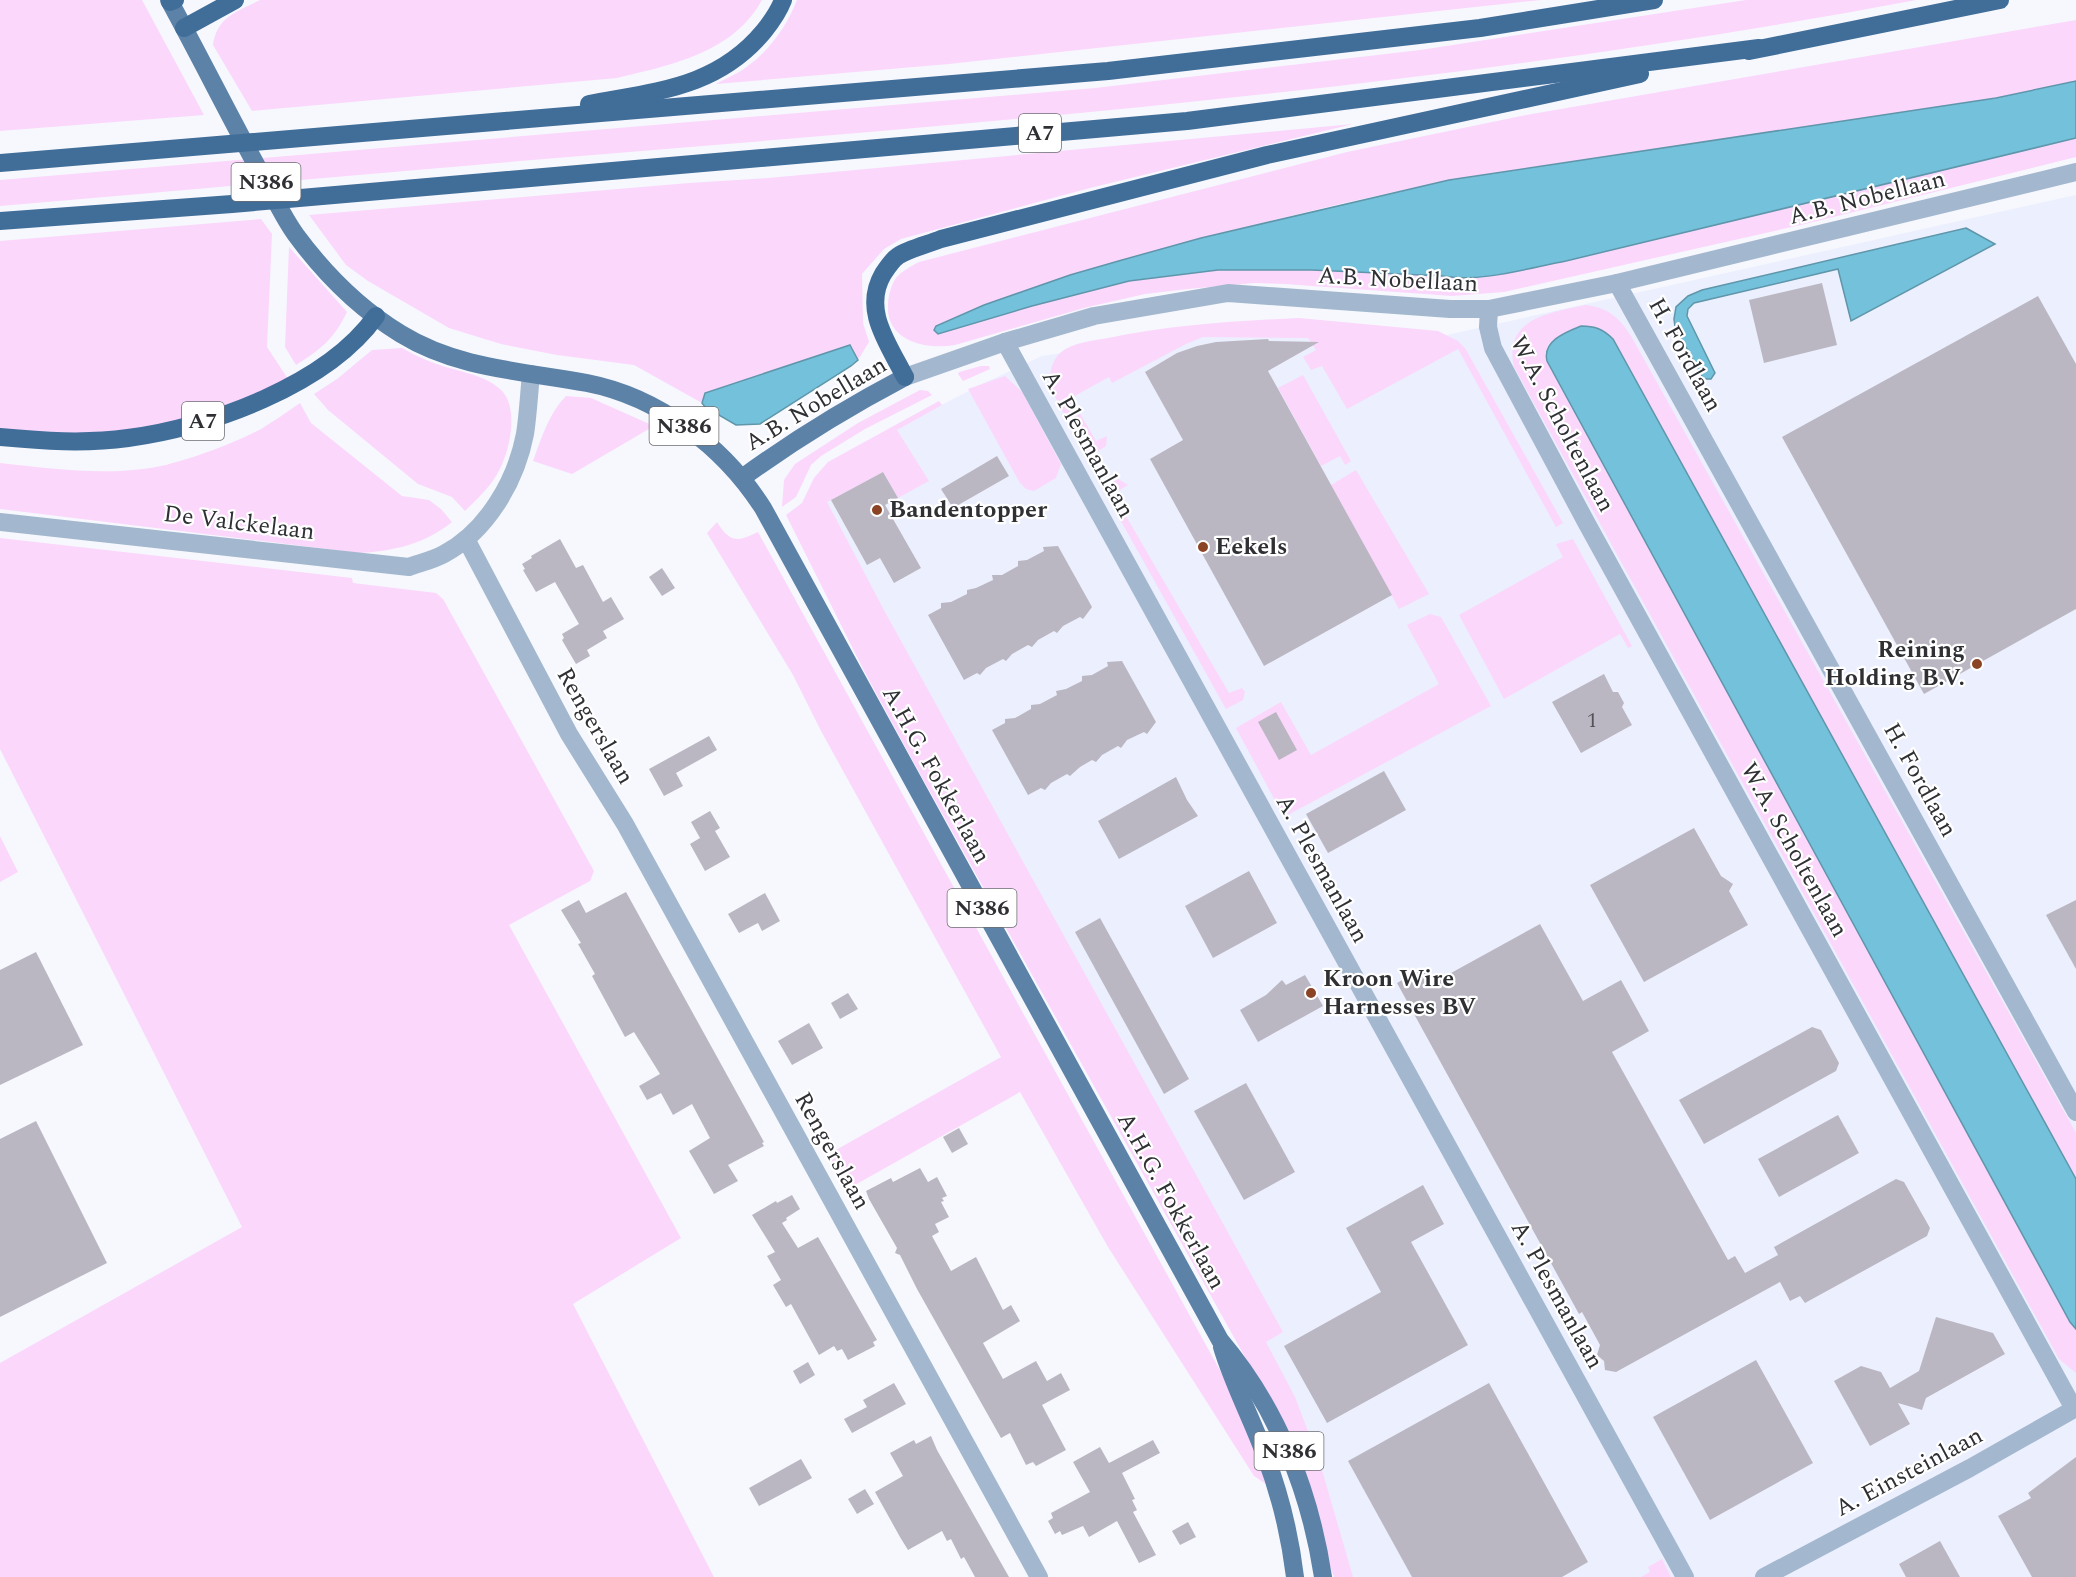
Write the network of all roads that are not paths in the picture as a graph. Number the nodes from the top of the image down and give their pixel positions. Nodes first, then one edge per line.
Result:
1 (235, 0) edge
2 (783, 0) edge
3 (1654, 0) edge
4 (2000, 0) edge
5 (171, 1) edge
6 (184, 28) junction
7 (1759, 48) junction
8 (504, 121) junction
9 (0, 163) edge
10 (2076, 172) edge
11 (0, 221) edge
12 (1617, 282) junction
13 (1489, 309) junction
14 (376, 316) junction
15 (1005, 342) junction
16 (531, 374) junction
17 (905, 377) junction
18 (0, 436) edge
19 (742, 478) junction
20 (0, 522) edge
21 (466, 539) junction
22 (2076, 1112) edge
23 (1220, 1340) junction
24 (2075, 1409) edge
25 (1039, 1577) edge
26 (1295, 1577) edge
27 (1323, 1577) edge
28 (1685, 1577) edge
29 (1764, 1577) edge

1 - 6 highway
2 - 8 highway, A7
3 - 8 highway, A7
4 - 7 highway, A7
5 - 6 main road, N386
6 - 14 main road, N386
7 - 11 highway, A7
7 - 17 highway, A7
8 - 9 highway, A7
10 - 12 street, A.B. Nobellaan
12 - 13 street, A.B. Nobellaan
12 - 22 street, H. Fordlaan
13 - 15 street, A.B. Nobellaan
13 - 24 street, W.A. Scholtenlaan
14 - 16 main road, N386
14 - 18 highway, A7
15 - 17 street, A.B. Nobellaan
15 - 28 street, A. Plesmanlaan
16 - 19 main road, A.H.G. Fokkerlaan / N386
16 - 21 street
17 - 19 main road, A.B. Nobellaan
19 - 23 main road, A.H.G. Fokkerlaan / N386
20 - 21 street, De Valckelaan
21 - 25 street, Rengerslaan
23 - 26 main road, A.H.G. Fokkerlaan / N386
23 - 27 main road, A.H.G. Fokkerlaan / N386
24 - 29 street, A. Einsteinlaan

